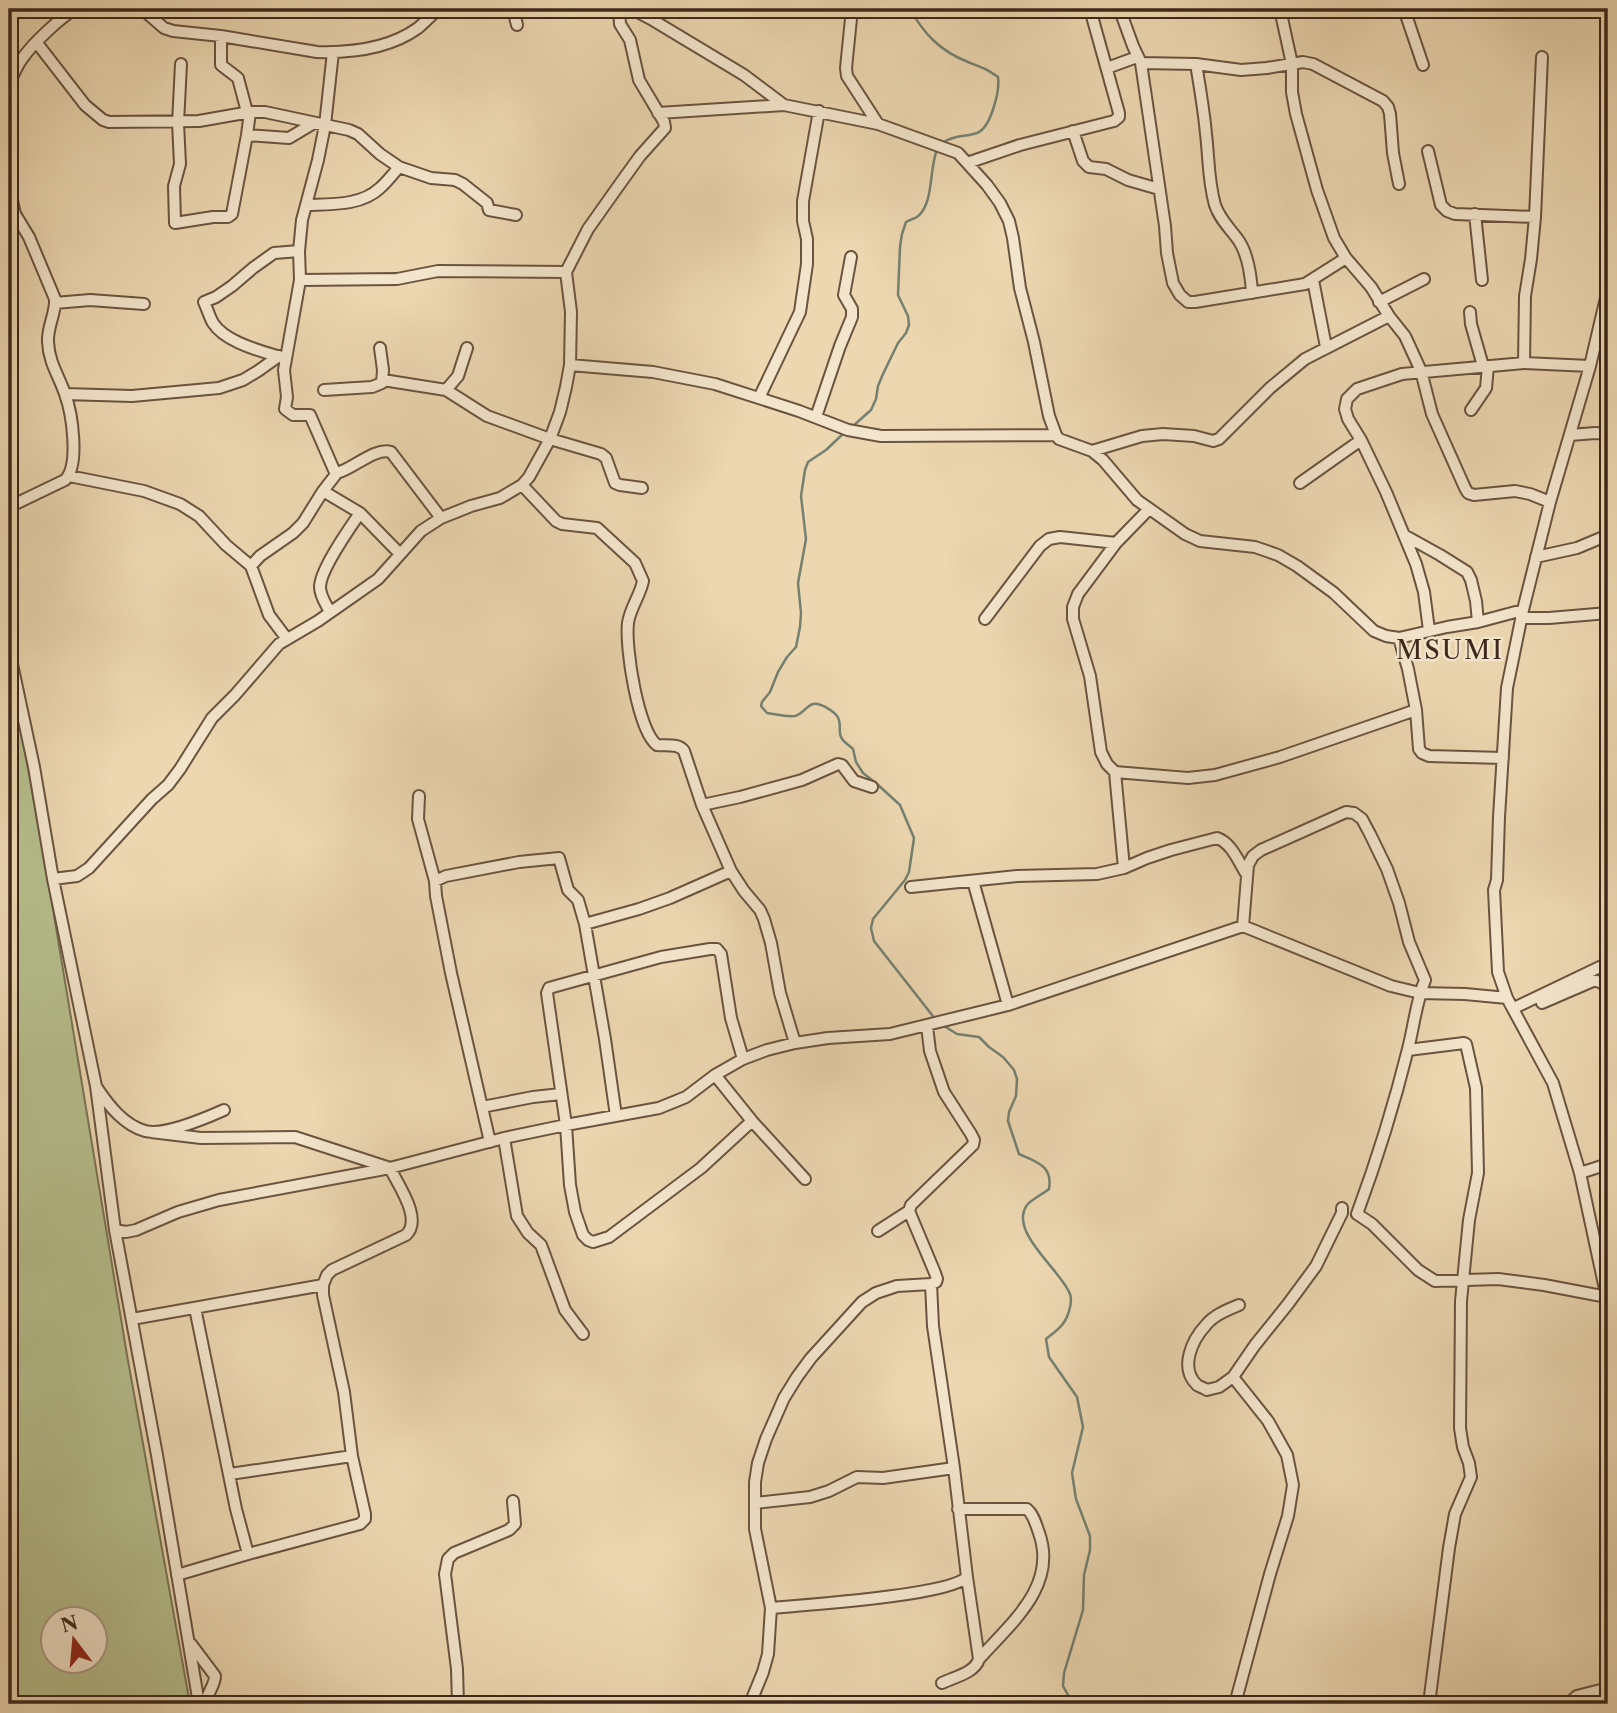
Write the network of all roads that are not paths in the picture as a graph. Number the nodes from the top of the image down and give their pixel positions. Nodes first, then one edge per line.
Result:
1 (75, 9) edge
2 (142, 9) edge
3 (438, 9) edge
4 (513, 9) edge
5 (619, 9) edge
6 (632, 9) edge
7 (852, 9) edge
8 (1090, 9) edge
9 (1280, 9) edge
10 (1404, 9) edge
11 (1121, 13) dead end
12 (651, 14) edge
13 (517, 25) dead end
14 (221, 36) junction
15 (37, 43) junction
16 (332, 52) junction
17 (1542, 57) dead end
18 (1139, 60) junction
19 (181, 64) dead end
20 (1196, 64) junction
21 (1292, 64) junction
22 (1423, 65) dead end
23 (1107, 68) junction
24 (9, 84) edge
25 (784, 105) junction
26 (820, 111) junction
27 (248, 112) junction
28 (658, 113) junction
29 (178, 122) junction
30 (319, 124) junction
31 (878, 124) junction
32 (1073, 131) junction
33 (247, 135) junction
34 (1428, 151) dead end
35 (967, 163) junction
36 (399, 167) junction
37 (1399, 184) dead end
38 (9, 187) edge
39 (1159, 189) junction
40 (306, 205) junction
41 (15, 214) junction
42 (1475, 214) junction
43 (516, 215) dead end
44 (1535, 217) junction
45 (9, 230) edge
46 (299, 251) junction
47 (851, 257) dead end
48 (1346, 258) junction
49 (566, 272) junction
50 (1424, 279) dead end
51 (300, 280) junction
52 (1313, 280) junction
53 (1482, 280) dead end
54 (1608, 289) edge
55 (1252, 293) junction
56 (1379, 302) junction
57 (55, 303) junction
58 (144, 304) dead end
59 (1470, 312) dead end
60 (1389, 316) junction
61 (1603, 333) edge
62 (1326, 347) junction
63 (380, 348) dead end
64 (467, 348) dead end
65 (282, 358) junction
66 (1524, 363) junction
67 (570, 365) junction
68 (1486, 366) junction
69 (1590, 366) junction
70 (1421, 371) junction
71 (383, 380) junction
72 (324, 390) dead end
73 (446, 390) junction
74 (65, 394) junction
75 (760, 398) junction
76 (1471, 410) dead end
77 (816, 417) junction
78 (1608, 434) edge
79 (1056, 435) junction
80 (1570, 435) junction
81 (550, 439) junction
82 (1361, 440) junction
83 (1092, 451) junction
84 (337, 473) junction
85 (69, 477) junction
86 (1300, 483) dead end
87 (522, 485) junction
88 (642, 488) dead end
89 (323, 491) junction
90 (1550, 502) junction
91 (9, 507) edge
92 (1149, 509) junction
93 (359, 513) junction
94 (441, 518) junction
95 (1404, 535) junction
96 (1608, 535) edge
97 (1116, 543) junction
98 (400, 554) junction
99 (1536, 557) junction
100 (251, 566) junction
101 (330, 612) junction
102 (1522, 614) junction
103 (1608, 614) edge
104 (985, 618) dead end
105 (1478, 622) junction
106 (1429, 630) junction
107 (1399, 638) junction
108 (288, 639) junction
109 (9, 650) edge
110 (1416, 710) junction
111 (1503, 758) junction
112 (1115, 772) junction
113 (873, 787) dead end
114 (419, 796) dead end
115 (702, 805) junction
116 (1124, 868) junction
117 (731, 871) junction
118 (1247, 876) junction
119 (54, 878) junction
120 (435, 881) junction
121 (973, 881) junction
122 (911, 887) dead end
123 (585, 924) junction
124 (1243, 926) junction
125 (1608, 963) edge
126 (595, 976) junction
127 (1608, 990) edge
128 (1420, 993) junction
129 (1507, 998) junction
130 (1008, 1005) junction
131 (1516, 1011) junction
132 (928, 1025) junction
133 (794, 1043) junction
134 (1408, 1050) junction
135 (743, 1059) junction
136 (715, 1075) junction
137 (96, 1086) junction
138 (561, 1094) junction
139 (482, 1107) junction
140 (224, 1110) dead end
141 (616, 1116) junction
142 (752, 1121) junction
143 (566, 1125) junction
144 (152, 1132) junction
145 (504, 1139) junction
146 (490, 1143) junction
147 (1608, 1164) edge
148 (390, 1168) junction
149 (1580, 1173) junction
150 (804, 1179) dead end
151 (1342, 1208) dead end
152 (908, 1211) junction
153 (115, 1230) junction
154 (878, 1231) dead end
155 (1463, 1279) junction
156 (931, 1284) junction
157 (323, 1285) junction
158 (1607, 1300) edge
159 (1238, 1305) dead end
160 (195, 1308) junction
161 (132, 1319) junction
162 (583, 1334) dead end
163 (1233, 1377) junction
164 (352, 1457) junction
165 (954, 1468) junction
166 (230, 1474) junction
167 (513, 1501) dead end
168 (755, 1503) junction
169 (958, 1508) junction
170 (248, 1553) junction
171 (177, 1575) junction
172 (967, 1577) junction
173 (771, 1608) junction
174 (189, 1641) junction
175 (979, 1659) junction
176 (942, 1683) dead end
177 (1608, 1688) edge
178 (199, 1704) edge
179 (206, 1704) edge
180 (458, 1704) edge
181 (750, 1704) edge
182 (1236, 1704) edge
183 (1429, 1704) edge
184 (1568, 1704) edge

1 - 15 street
2 - 14 street
3 - 16 street
4 - 13 street
5 - 28 street
6 - 12 street
7 - 31 street
8 - 23 street
9 - 21 street
10 - 22 street
11 - 18 street
12 - 25 street
14 - 16 street
14 - 27 street
15 - 24 street
15 - 29 street
16 - 30 street
17 - 44 street
18 - 20 street
18 - 23 street
18 - 39 street
19 - 29 street
20 - 21 street
20 - 55 street
21 - 37 street
21 - 48 street
23 - 32 street
25 - 26 street
25 - 28 street
26 - 31 street
26 - 75 street
27 - 29 street
27 - 30 street
27 - 33 street
28 - 49 street
29 - 33 street
30 - 33 street
30 - 36 street
30 - 40 street
31 - 35 street
32 - 35 street
32 - 39 street
34 - 42 street
35 - 79 street
36 - 40 street
36 - 43 street
38 - 41 street
39 - 55 street
40 - 46 street
41 - 45 street
41 - 57 street
42 - 44 street
42 - 53 street
44 - 66 street
46 - 51 street
46 - 65 street
47 - 77 street
48 - 52 street
48 - 56 street
49 - 51 street
49 - 67 street
50 - 56 street
51 - 65 street
52 - 55 street
52 - 62 street
54 - 61 street
56 - 60 street
57 - 58 street
57 - 74 street
59 - 68 street
60 - 62 street
60 - 70 street
61 - 69 street
62 - 83 street
63 - 71 street
64 - 73 street
65 - 74 street
65 - 84 street
66 - 68 street
66 - 69 street
67 - 75 street
67 - 81 street
68 - 70 street
68 - 76 street
69 - 80 street
70 - 82 street
70 - 90 street
71 - 72 street
71 - 73 street
73 - 81 street
74 - 85 street
75 - 77 street
77 - 79 street
78 - 80 street
79 - 83 street
80 - 90 street
81 - 87 street
81 - 88 street
82 - 86 street
82 - 95 street
83 - 92 street
84 - 89 street
84 - 94 street
85 - 91 street
85 - 100 street
87 - 94 street
87 - 115 street
89 - 93 street
89 - 100 street
90 - 99 street
92 - 97 street
92 - 107 street
93 - 98 street
93 - 101 street
94 - 98 street
95 - 105 street
95 - 106 street
96 - 99 street
97 - 104 street
97 - 112 street
98 - 101 street
99 - 102 street
100 - 108 street
101 - 108 street
102 - 103 street
102 - 105 street
102 - 111 street
105 - 106 street
106 - 107 street
107 - 110 street
108 - 119 street
109 - 119 street
110 - 111 street
110 - 112 street
111 - 129 street
112 - 116 street
113 - 115 street
114 - 120 street
115 - 117 street
116 - 118 street
116 - 121 street
117 - 123 street
117 - 133 street
118 - 124 street
118 - 128 street
119 - 137 street
120 - 123 street
120 - 139 street
121 - 122 street
121 - 130 street
123 - 126 street
124 - 128 street
124 - 130 street
125 - 131 street
126 - 135 street
126 - 138 street
126 - 141 street
127 - 131 street
128 - 129 street
128 - 134 street
129 - 131 street
130 - 132 street
131 - 149 street
132 - 133 street
132 - 152 street
133 - 135 street
134 - 155 street
134 - 155 street
135 - 136 street
136 - 141 street
136 - 142 street
137 - 144 street
137 - 153 street
138 - 139 street
138 - 143 street
139 - 146 street
140 - 144 street
141 - 143 street
142 - 143 street
142 - 150 street
143 - 145 street
144 - 148 street
145 - 146 street
145 - 162 street
146 - 148 street
147 - 149 street
148 - 153 street
148 - 157 street
149 - 158 street
151 - 163 street
152 - 154 street
152 - 156 street
153 - 161 street
155 - 158 street
155 - 183 street
156 - 165 street
156 - 168 street
157 - 160 street
157 - 164 street
159 - 163 street
160 - 161 street
160 - 166 street
161 - 171 street
163 - 182 street
164 - 166 street
164 - 170 street
165 - 168 street
165 - 169 street
166 - 170 street
167 - 180 street
168 - 173 street
169 - 172 street
169 - 175 street
170 - 171 street
171 - 174 street
172 - 173 street
172 - 175 street
173 - 181 street
174 - 178 street
174 - 179 street
175 - 176 street
177 - 184 street

